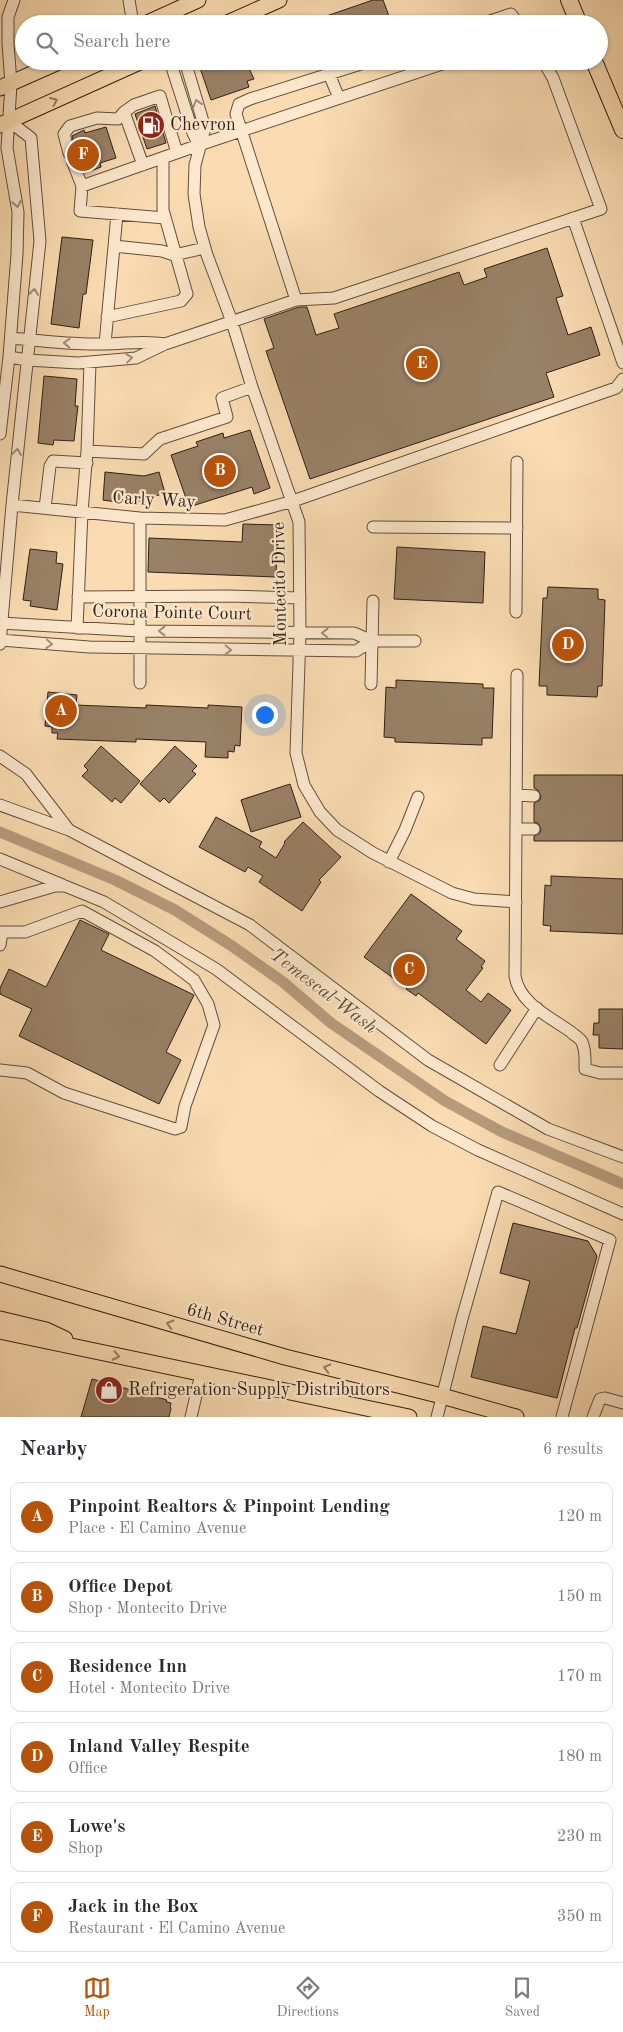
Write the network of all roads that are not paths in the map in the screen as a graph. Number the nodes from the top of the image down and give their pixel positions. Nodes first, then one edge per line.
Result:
1 (14, 0) edge
2 (129, 0) edge
3 (198, 0) edge
4 (279, 0) edge
5 (569, 0) edge
6 (5, 12) edge
7 (132, 15) edge
8 (165, 15) edge
9 (246, 15) edge
10 (575, 15) edge
11 (41, 70) edge
12 (122, 70) edge
13 (173, 70) edge
14 (188, 70) edge
15 (342, 70) edge
16 (414, 70) edge
17 (548, 70) edge
18 (598, 70) edge
19 (329, 74) junction
20 (6, 86) edge
21 (339, 98) junction
22 (186, 108) junction
23 (124, 112) junction
24 (166, 114) junction
25 (5, 123) edge
26 (623, 130) edge
27 (241, 131) junction
28 (199, 145) junction
29 (177, 153) junction
30 (163, 158) junction
31 (143, 165) junction
32 (82, 186) junction
33 (117, 214) junction
34 (165, 218) junction
35 (574, 218) junction
36 (114, 246) junction
37 (205, 248) junction
38 (174, 255) junction
39 (296, 300) junction
40 (107, 317) junction
41 (232, 322) junction
42 (11, 338) junction
43 (29, 340) junction
44 (105, 344) junction
45 (165, 344) junction
46 (10, 357) junction
47 (27, 360) junction
48 (90, 362) junction
49 (623, 363) edge
50 (623, 379) edge
51 (252, 387) junction
52 (0, 434) edge
53 (87, 457) junction
54 (518, 462) dead end
55 (293, 501) junction
56 (12, 505) junction
57 (45, 508) junction
58 (82, 512) junction
59 (140, 518) junction
60 (374, 527) dead end
61 (517, 528) junction
62 (140, 596) junction
63 (78, 597) junction
64 (300, 598) junction
65 (373, 601) dead end
66 (516, 612) dead end
67 (2, 623) edge
68 (78, 628) junction
69 (139, 631) junction
70 (300, 633) junction
71 (415, 640) dead end
72 (0, 641) edge
73 (372, 641) junction
74 (139, 648) junction
75 (300, 651) junction
76 (517, 675) dead end
77 (140, 683) dead end
78 (371, 684) dead end
79 (0, 756) edge
80 (517, 795) junction
81 (534, 796) dead end
82 (418, 798) dead end
83 (0, 805) edge
84 (516, 829) junction
85 (534, 829) dead end
86 (69, 830) junction
87 (0, 859) edge
88 (389, 862) junction
89 (66, 886) junction
90 (0, 902) edge
91 (516, 902) junction
92 (1, 932) edge
93 (0, 945) edge
94 (537, 1008) junction
95 (500, 1066) dead end
96 (0, 1070) edge
97 (623, 1073) edge
98 (623, 1157) edge
99 (623, 1214) edge
100 (0, 1274) edge
101 (0, 1319) edge
102 (0, 1331) edge
103 (88, 1350) junction
104 (201, 1374) junction
105 (442, 1396) junction
106 (623, 1403) edge
107 (191, 1417) edge
108 (409, 1417) edge
109 (437, 1417) edge
110 (516, 1417) edge
111 (562, 1417) edge
112 (593, 1417) edge

1 - 6 street
2 - 7 street
3 - 8 main road
4 - 9 main road
5 - 10 highway
6 - 20 street
11 - 20 main road
25 -> 12 main road
13 - 22 street
28 -> 14 street, Montecito Drive
15 - 19 street
16 - 21 street
17 - 35 street
18 - 26 highway
19 - 21 street
19 - 27 street
20 - 25 street
21 - 27 street
22 - 24 street
22 - 28 street
23 - 24 street
23 - 31 street
23 - 32 street
24 - 29 street
25 -> 42 street
43 -> 25 street
27 - 28 street
27 - 39 street
28 - 29 street
28 - 37 street, Montecito Drive
29 - 30 street
30 - 31 street
30 - 34 street
31 - 32 street
32 - 33 street
33 - 34 street
33 - 36 street
34 - 38 street
35 - 39 street
35 - 49 street
36 - 38 street
36 - 40 street
37 - 38 street
37 - 41 street, Montecito Drive
38 - 40 street
39 - 41 street
40 - 44 street
41 - 45 street
41 - 51 street, Montecito Drive
42 - 43 street
42 - 46 street
44 -> 43 street
43 - 47 street
44 - 45 street
48 -> 45 street
46 - 47 street
46 - 52 street
47 - 48 street
56 -> 47 street
48 - 53 street
50 - 55 street, Carly Way
51 - 53 street
51 - 55 street, Montecito Drive
53 - 57 street
53 - 58 street
54 - 61 street
55 - 59 street, Carly Way
55 - 64 street, Montecito Drive
56 - 57 street, Carly Way
56 - 67 street
57 - 58 street, Carly Way
58 - 59 street, Carly Way
58 - 63 street
59 - 62 street
60 - 61 street
61 - 66 street
62 - 63 street
62 - 64 street
62 - 69 street
63 - 68 street
64 - 70 street, Montecito Drive
65 - 73 street
67 - 68 street, Corona Pointe Court
67 - 72 street
68 - 69 street, Corona Pointe Court
70 -> 69 street, Corona Pointe Court
69 - 74 street
73 -> 70 street, Corona Pointe Court
70 - 75 street, Montecito Drive
71 - 73 street
72 -> 74 street, Corona Pointe Court
73 - 75 street, Corona Pointe Court
73 - 78 street
74 -> 75 street, Corona Pointe Court
74 - 77 street
75 - 88 street, Montecito Drive
76 - 80 street
79 - 86 street
80 - 81 street
80 - 84 street
82 - 88 street
83 - 86 street
84 - 85 street
84 - 91 street
86 - 98 street
87 - 89 street
88 - 91 street, Montecito Drive
89 - 90 street
89 - 99 street
91 - 94 street
92 - 93 street
92 - 96 street
94 - 95 street
94 - 97 street
105 -> 100 main road, 6th Street
101 - 103 main road
102 - 103 main road
103 -> 104 main road
104 - 107 street
104 - 108 main road
105 - 109 street
105 - 110 main road, 6th Street
105 - 111 street
106 - 112 street

